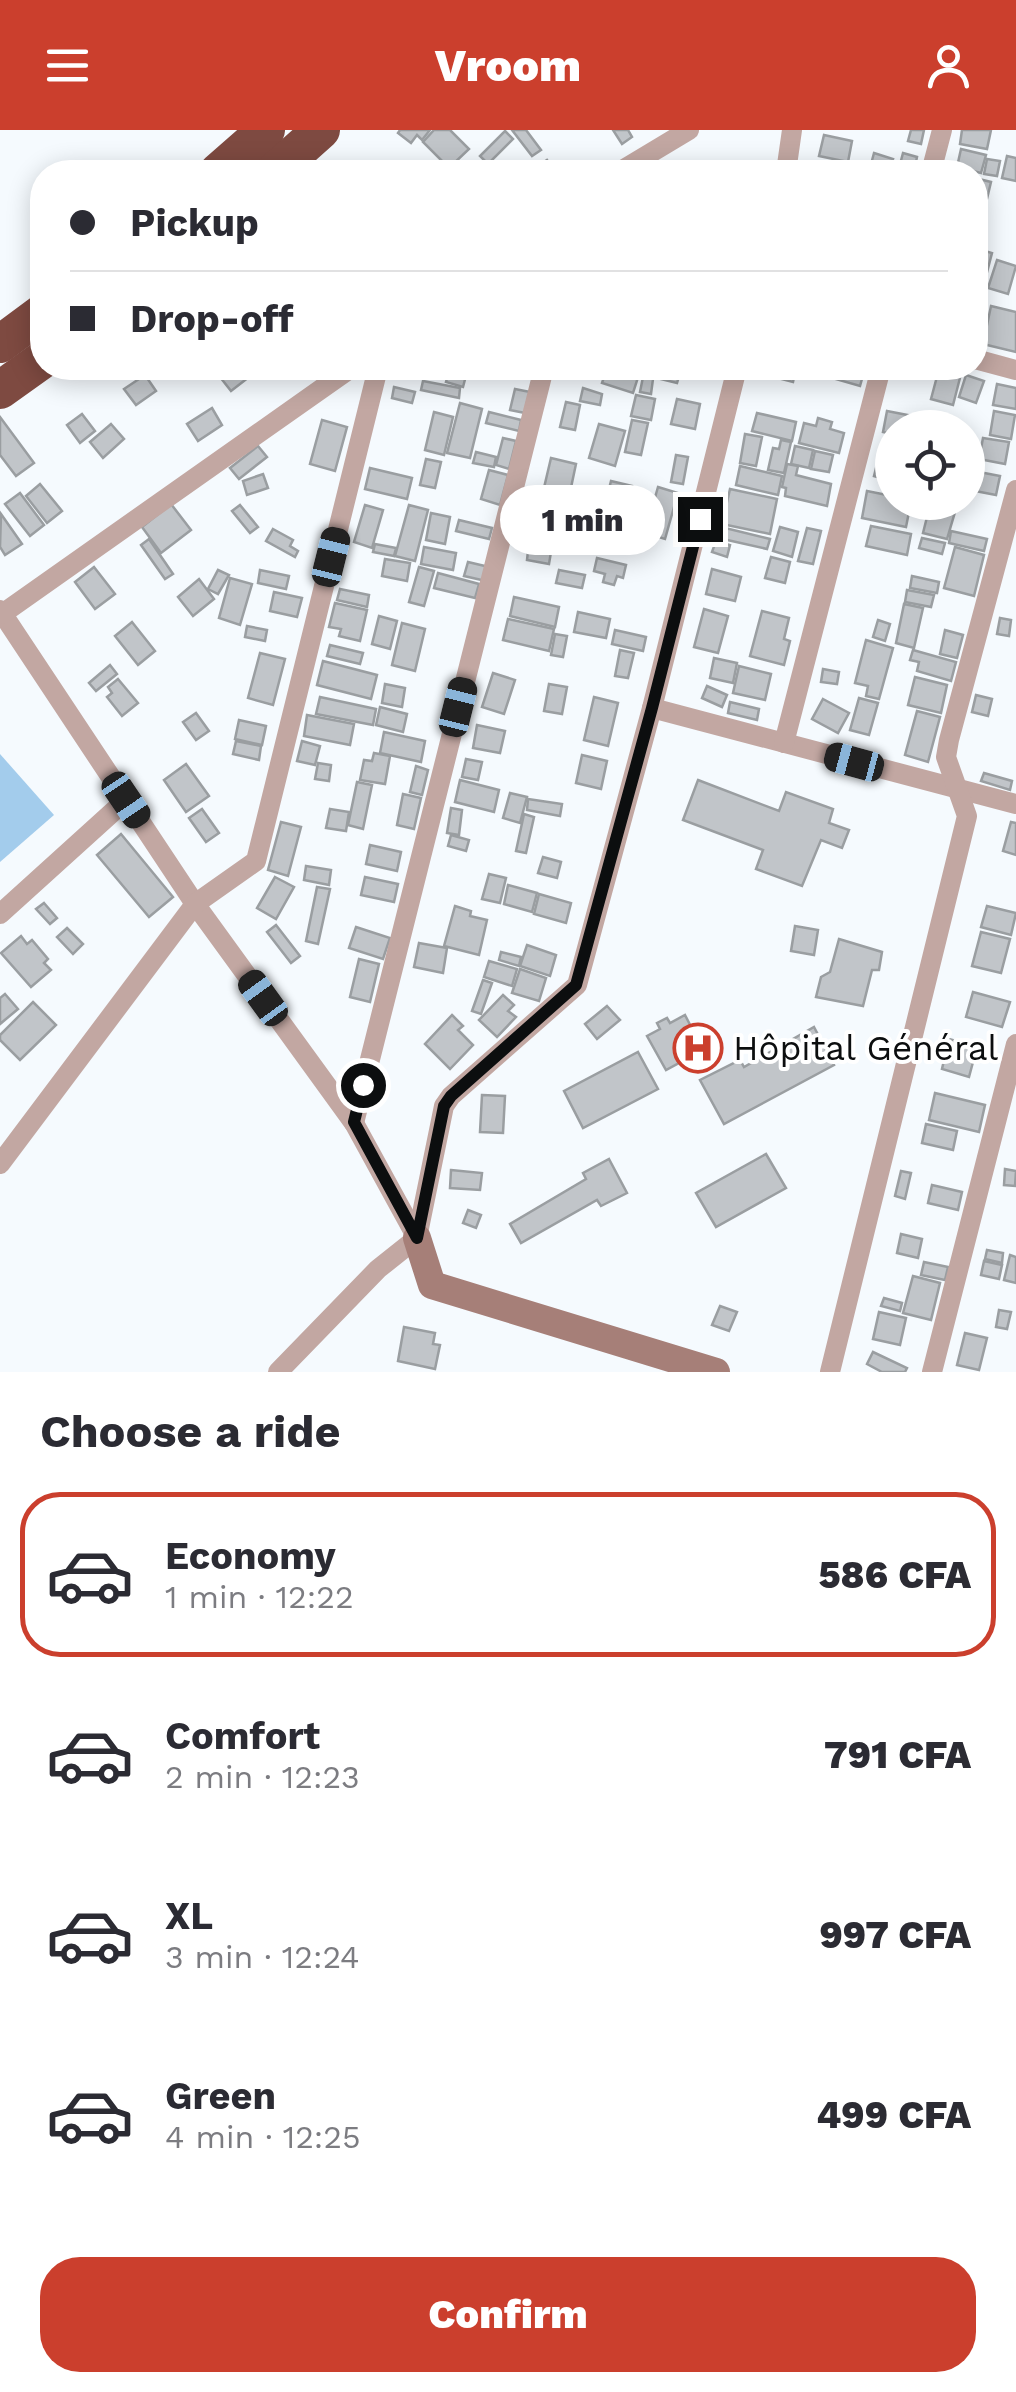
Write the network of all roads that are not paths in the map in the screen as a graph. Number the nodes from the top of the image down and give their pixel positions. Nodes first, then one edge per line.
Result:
1 (266, 130) edge
2 (321, 130) edge
3 (689, 130) edge
4 (792, 130) edge
5 (942, 130) edge
6 (232, 160) edge
7 (287, 160) edge
8 (639, 160) edge
9 (788, 160) edge
10 (934, 160) edge
11 (30, 322) edge
12 (0, 344) edge
13 (988, 362) edge
14 (30, 369) edge
15 (1016, 370) edge
16 (334, 380) edge
17 (375, 380) edge
18 (541, 380) edge
19 (734, 380) edge
20 (878, 380) edge
21 (0, 390) edge
22 (1016, 490) edge
23 (1, 612) edge
24 (652, 708) junction
25 (784, 744) junction
26 (958, 789) junction
27 (126, 800) junction
28 (1016, 804) edge
29 (195, 904) junction
30 (0, 914) edge
31 (1016, 1044) edge
32 (354, 1122) junction
33 (0, 1164) edge
34 (417, 1238) junction
35 (278, 1372) edge
36 (716, 1372) edge
37 (830, 1372) edge
38 (932, 1372) edge

1 - 6 highway
2 - 7 highway
3 - 8 street
4 - 9 street
5 - 10 street
11 - 12 highway
13 - 15 street
14 - 21 highway
16 - 23 street
17 - 29 street
18 - 32 street
19 - 24 street
20 - 25 street
22 - 26 street
23 - 27 street
24 - 25 street
24 - 34 street
25 - 26 street
26 - 28 street
26 - 37 street
27 - 29 street
27 - 30 street
29 - 32 street
29 - 33 street
31 - 38 street
32 - 34 street
34 - 35 street
34 - 36 street

